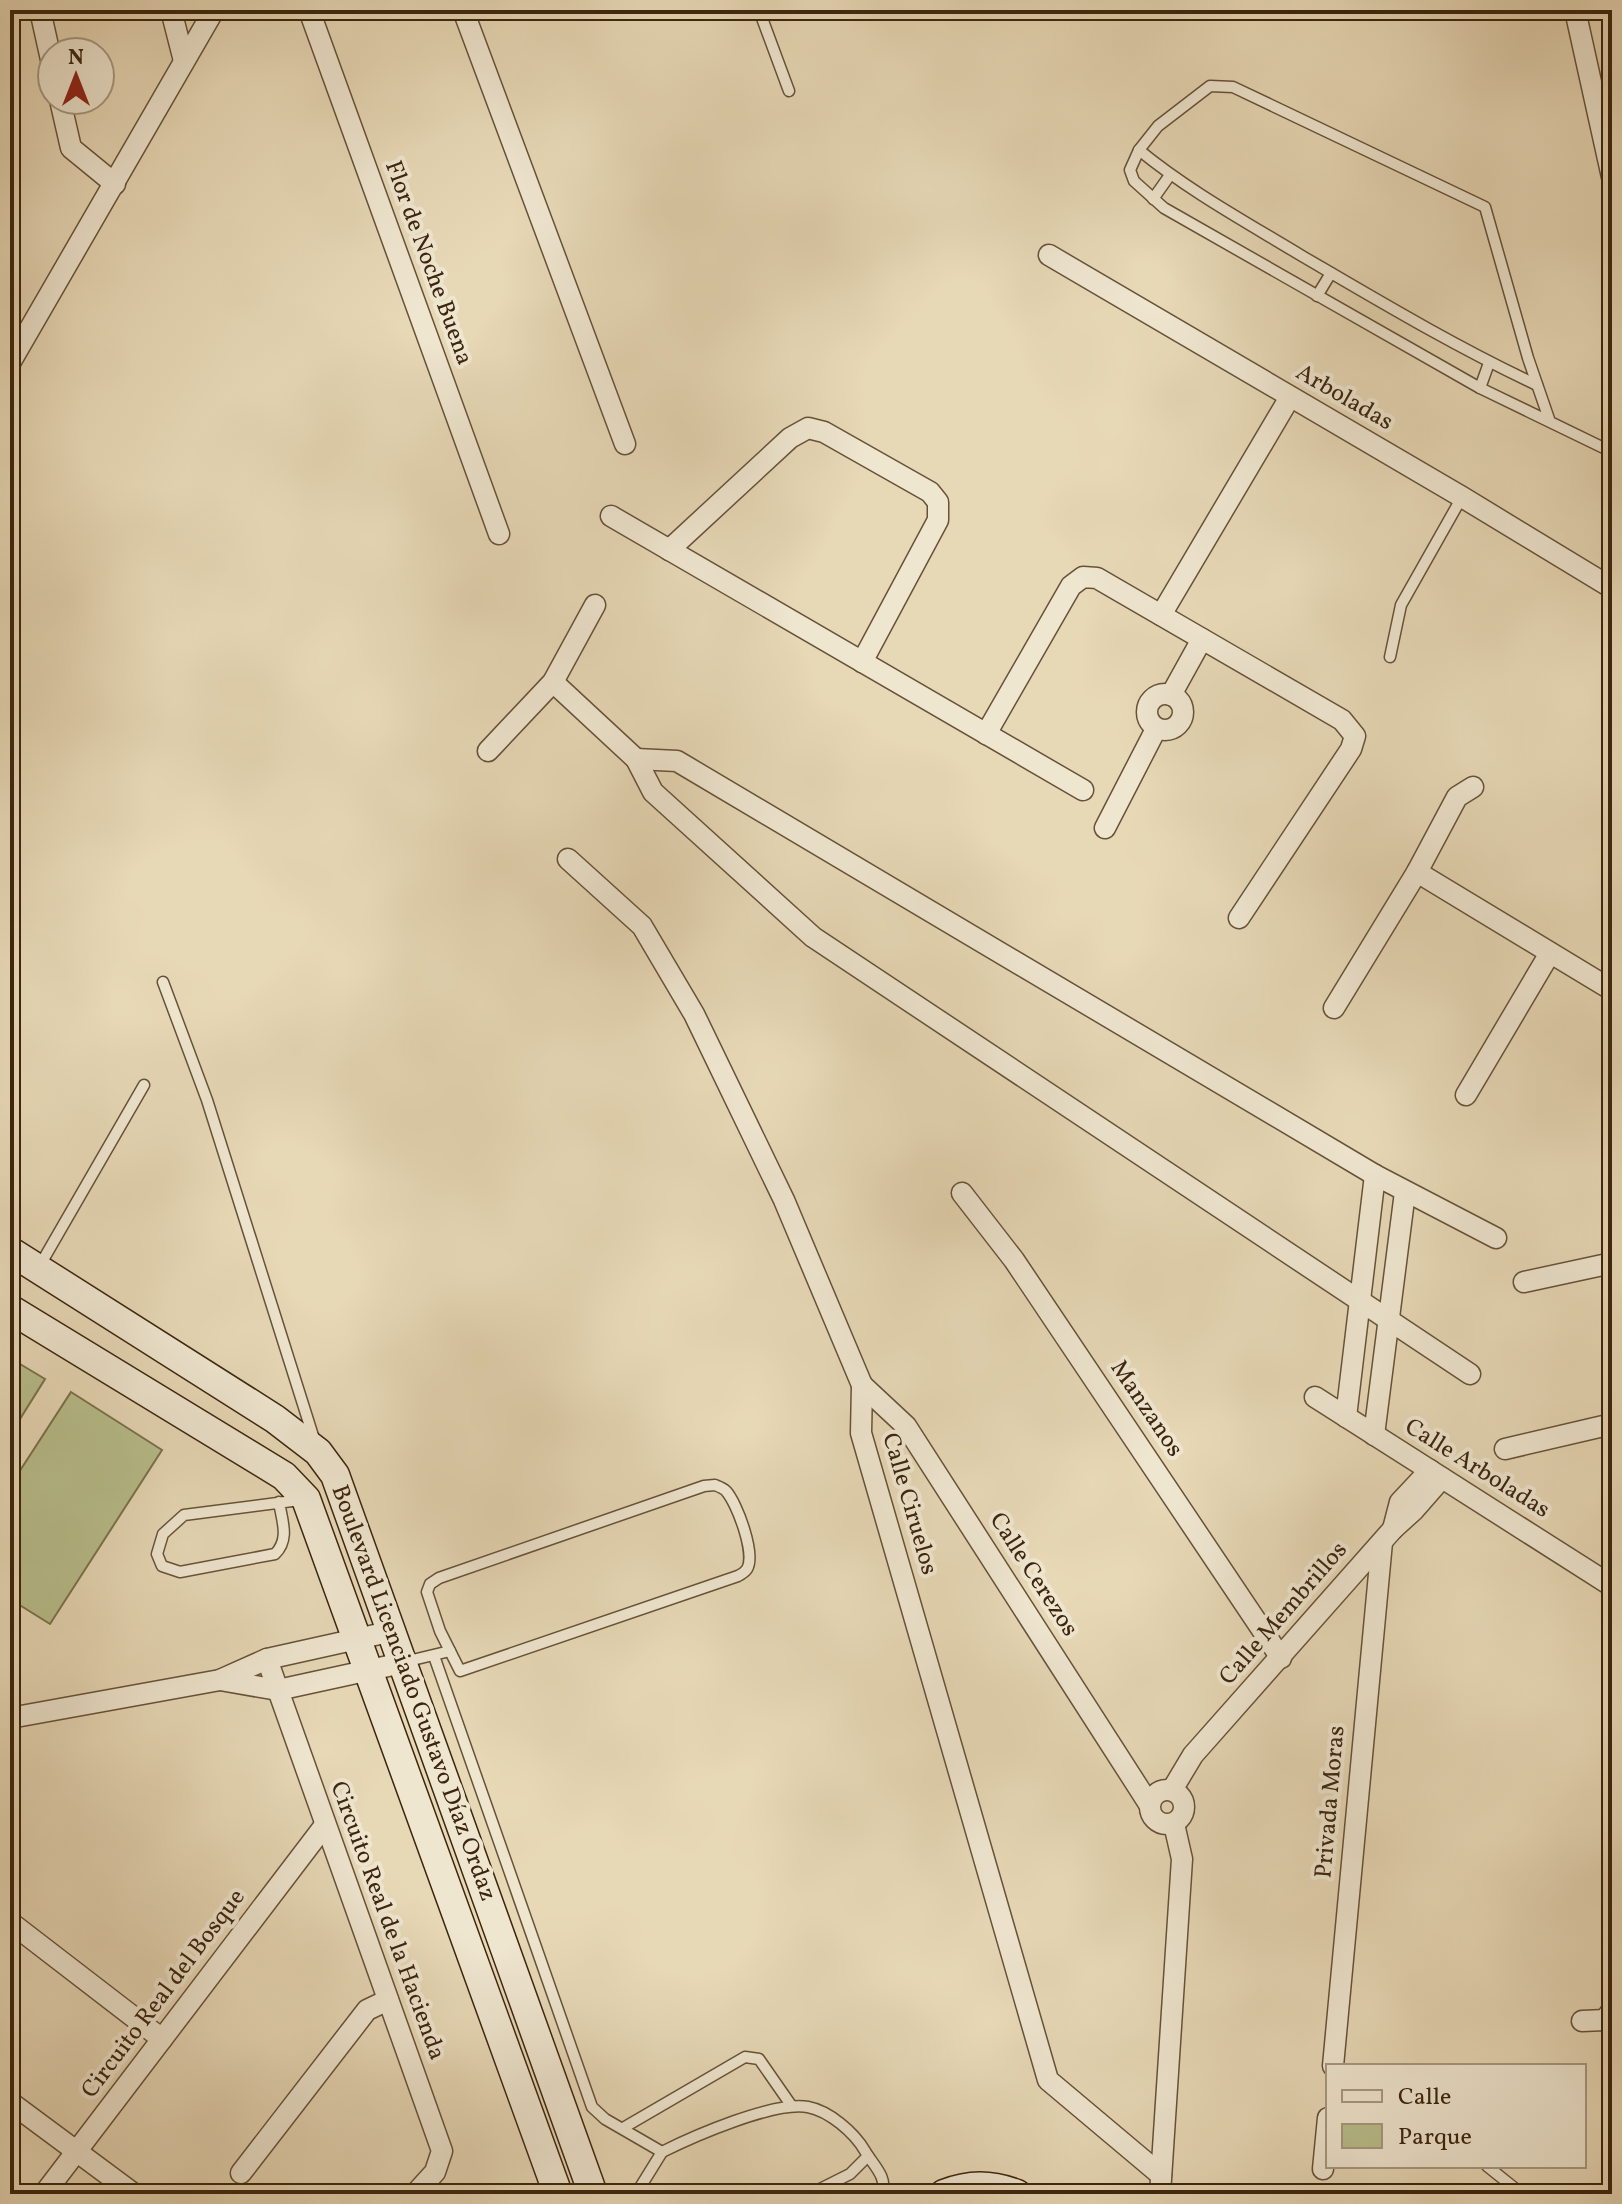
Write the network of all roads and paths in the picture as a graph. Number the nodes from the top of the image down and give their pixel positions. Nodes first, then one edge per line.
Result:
1 (40, 10) edge
2 (171, 10) edge
3 (214, 10) edge
4 (309, 10) edge
5 (463, 10) edge
6 (759, 10) edge
7 (1575, 10) edge
8 (46, 36) edge
9 (184, 61) junction
10 (789, 91) dead end
11 (64, 116) edge
12 (1139, 150) junction
13 (1170, 175) junction
14 (1612, 177) edge
15 (115, 184) junction
16 (1153, 199) junction
17 (1049, 255) dead end
18 (1331, 273) junction
19 (1317, 296) junction
20 (10, 363) edge
21 (1489, 363) junction
22 (1537, 385) junction
23 (1480, 388) junction
24 (1290, 397) junction
25 (1549, 419) junction
26 (625, 444) dead end
27 (1612, 452) edge
28 (1462, 497) junction
29 (611, 516) dead end
30 (499, 534) dead end
31 (669, 550) junction
32 (1612, 588) edge
33 (595, 605) dead end
34 (1161, 615) junction
35 (1202, 639) junction
36 (1390, 657) dead end
37 (862, 662) junction
38 (553, 682) junction
39 (986, 734) junction
40 (488, 751) dead end
41 (636, 759) junction
42 (1473, 787) dead end
43 (1083, 790) dead end
44 (1105, 828) dead end
45 (568, 859) dead end
46 (1417, 872) junction
47 (1239, 918) dead end
48 (1550, 953) junction
49 (163, 982) dead end
50 (1612, 990) edge
51 (1334, 1008) dead end
52 (144, 1085) dead end
53 (1466, 1095) dead end
54 (1375, 1175) junction
55 (1405, 1192) junction
56 (962, 1193) dead end
57 (1496, 1238) dead end
58 (10, 1251) edge
59 (1612, 1263) edge
60 (38, 1269) junction
61 (1524, 1282) dead end
62 (1361, 1302) junction
63 (10, 1309) edge
64 (1390, 1321) junction
65 (1470, 1374) dead end
66 (862, 1385) junction
67 (1315, 1397) dead end
68 (1346, 1417) junction
69 (1612, 1424) edge
70 (1374, 1435) junction
71 (1505, 1449) dead end
72 (318, 1452) junction
73 (1436, 1474) junction
74 (292, 1501) junction
75 (1387, 1535) junction
76 (1612, 1586) edge
77 (393, 1631) junction
78 (358, 1639) junction
79 (450, 1651) junction
80 (434, 1656) junction
81 (1281, 1658) junction
82 (267, 1659) junction
83 (402, 1663) junction
84 (367, 1671) junction
85 (220, 1680) junction
86 (278, 1690) junction
87 (10, 1718) edge
88 (1172, 1790) junction
89 (1149, 1804) junction
90 (1174, 1824) junction
91 (325, 1825) junction
92 (10, 1922) edge
93 (388, 2000) junction
94 (1612, 2010) edge
95 (1582, 2021) dead end
96 (162, 2039) junction
97 (1333, 2064) edge
98 (10, 2102) edge
99 (791, 2105) junction
100 (623, 2128) junction
101 (1326, 2138) edge
102 (76, 2151) junction
103 (662, 2152) junction
104 (868, 2156) junction
105 (1490, 2168) edge
106 (1323, 2169) dead end
107 (241, 2173) dead end
108 (1160, 2184) edge
109 (44, 2194) edge
110 (134, 2194) edge
111 (415, 2194) edge
112 (558, 2194) edge
113 (593, 2194) edge
114 (636, 2194) edge
115 (810, 2194) edge
116 (882, 2194) edge
117 (944, 2194) edge
118 (1017, 2194) edge
119 (1522, 2194) edge

1 - 8 street
2 - 9 street
3 - 9 street
4 - 30 street, Flor de Noche Buena
5 - 26 street
6 - 10 lane
7 - 14 street
9 - 15 street
11 - 15 street
12 - 13 lane
12 - 16 lane
12 - 22 lane
13 - 16 lane
13 - 18 lane
15 - 20 street
16 - 19 lane
17 - 24 street, Arboladas
18 - 19 lane
18 - 21 lane
19 - 23 lane
21 - 22 lane
21 - 23 lane
22 - 25 lane
23 - 25 lane
24 - 28 street, Arboladas
24 - 34 street
25 - 27 lane
28 - 32 street, Arboladas
28 - 36 lane
29 - 31 street
31 - 37 street
31 - 37 street
33 - 38 street
34 - 35 street
34 - 39 street
35 - 44 street
35 - 47 street
37 - 39 street
38 - 40 street
38 - 41 street
39 - 43 street
41 - 54 street
41 - 62 street
42 - 46 street
45 - 66 street, Calle Ciruelos
46 - 48 street
46 - 51 street
48 - 50 street
48 - 53 street
49 - 72 lane
52 - 60 lane
54 - 55 street
54 - 62 street
55 - 57 street
55 - 64 street
56 - 81 street, Manzanos
58 - 60 street, Boulevard Licenciado Gustavo Díaz Ordaz
59 - 61 street
60 - 72 street, Boulevard Licenciado Gustavo Díaz Ordaz
62 - 64 street
62 - 68 street
63 - 74 street, Boulevard Licenciado Gustavo Díaz Ordaz
64 - 65 street
64 - 70 street
66 - 89 street, Calle Cerezos
66 - 108 street, Calle Ciruelos
67 - 68 street, Calle Arboladas
68 - 70 street, Calle Arboladas
69 - 71 street
70 - 73 street, Calle Arboladas
72 - 77 street, Boulevard Licenciado Gustavo Díaz Ordaz
73 - 75 street, Calle Membrillos
73 - 76 street, Calle Arboladas
74 - 74 lane
74 - 78 street, Boulevard Licenciado Gustavo Díaz Ordaz
75 - 81 street, Calle Membrillos
75 - 97 street, Privada Moras
77 - 78 street
77 - 83 street, Boulevard Licenciado Gustavo Díaz Ordaz
78 - 82 street
78 - 84 street, Boulevard Licenciado Gustavo Díaz Ordaz
79 - 79 lane
79 - 80 lane
80 - 83 lane
80 - 100 lane
81 - 88 street, Calle Membrillos
82 - 85 street
82 - 86 street, Circuito Real de la Hacienda
83 - 84 street
83 - 113 street, Boulevard Licenciado Gustavo Díaz Ordaz
84 - 86 street
84 - 112 street, Boulevard Licenciado Gustavo Díaz Ordaz
85 - 86 street
85 - 87 street
86 - 91 street, Circuito Real de la Hacienda
88 - 89 street
88 - 90 street
89 - 90 street
90 - 108 street
91 - 93 street, Circuito Real de la Hacienda
91 - 96 street, Circuito Real del Bosque
92 - 96 street
93 - 107 street
93 - 111 street, Circuito Real de la Hacienda
94 - 95 street
96 - 102 street, Circuito Real del Bosque
98 - 102 street
99 - 100 lane
99 - 103 lane
99 - 104 lane
100 - 103 lane
101 - 106 street
102 - 109 street, Circuito Real del Bosque
102 - 110 street
103 - 114 lane
104 - 115 lane
104 - 116 lane
105 - 119 lane
117 - 118 street

